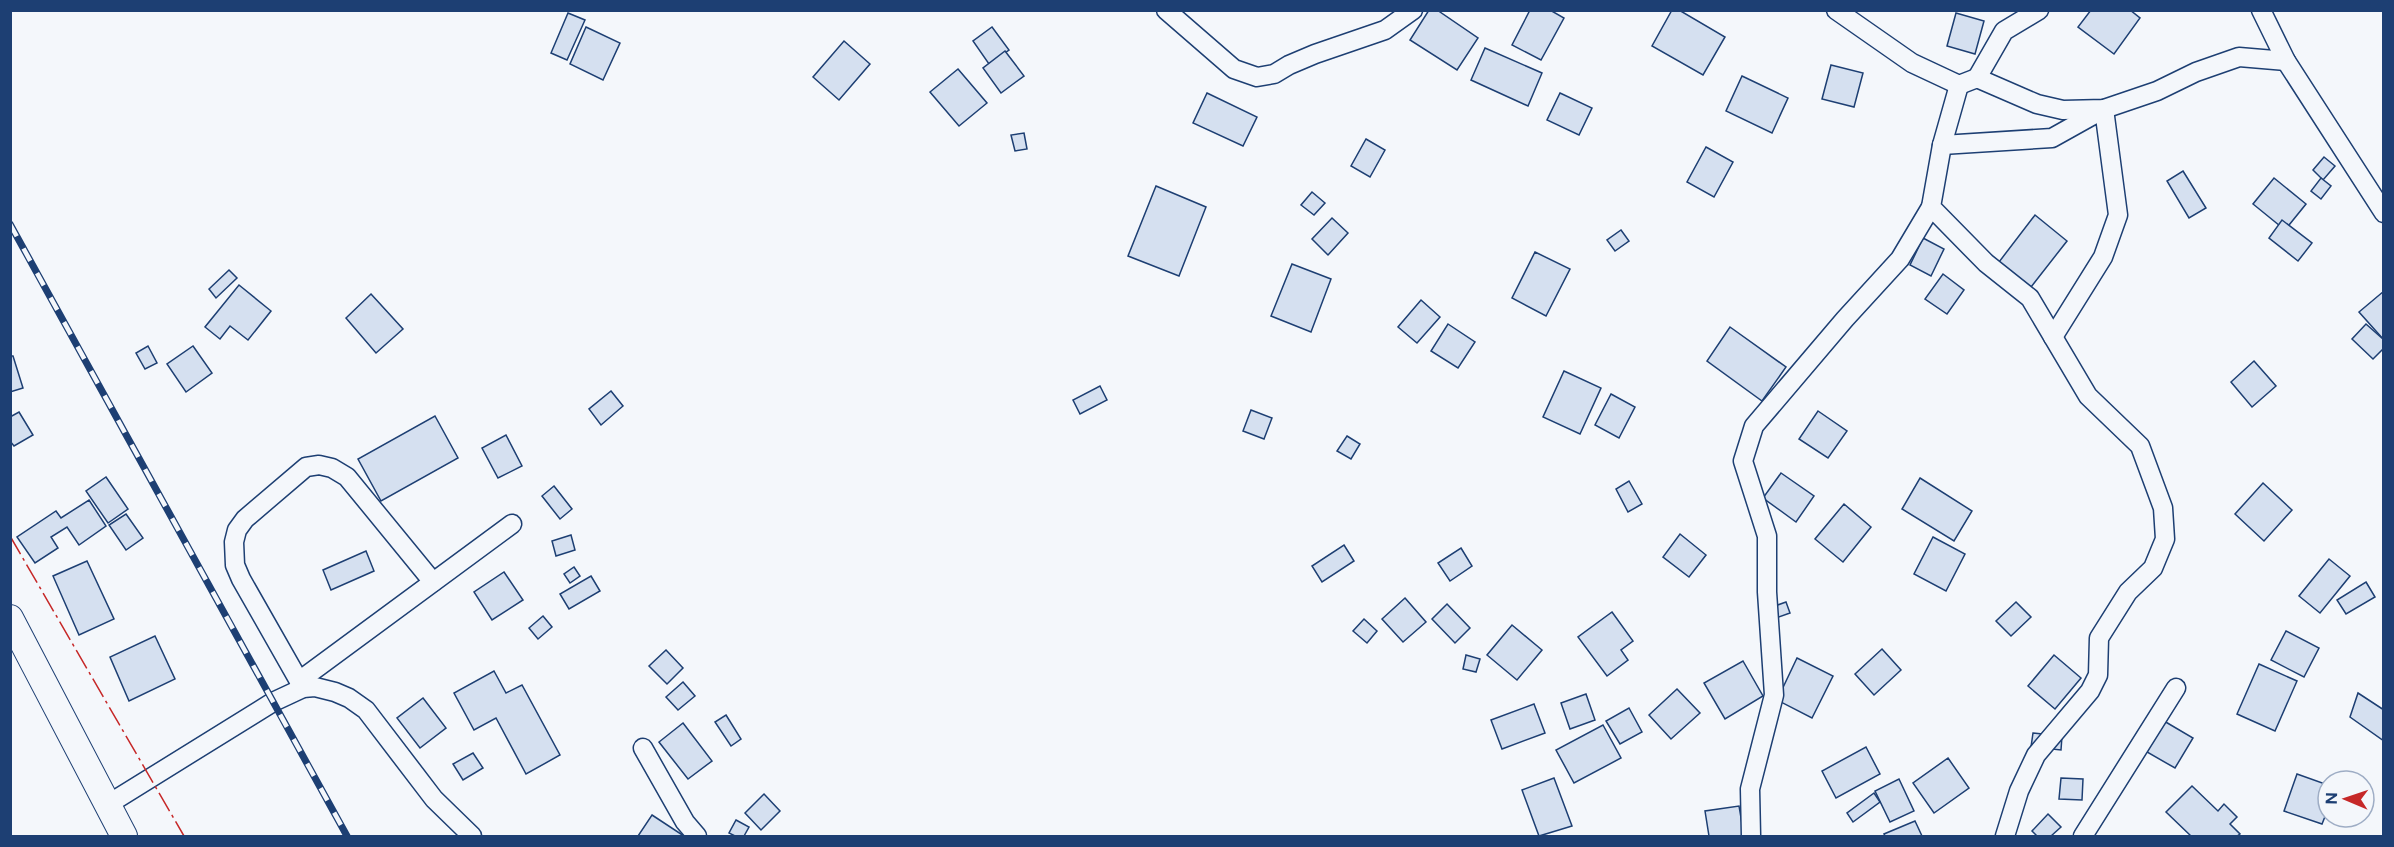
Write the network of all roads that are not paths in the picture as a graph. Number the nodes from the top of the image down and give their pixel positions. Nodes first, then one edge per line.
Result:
1 (1166, 10) edge
2 (1413, 10) edge
3 (1836, 10) edge
4 (2038, 10) edge
5 (2261, 10) edge
6 (2286, 61) junction
7 (1977, 78) junction
8 (1959, 85) junction
9 (2104, 109) junction
10 (1942, 146) junction
11 (1931, 207) junction
12 (2384, 213) edge
13 (2053, 337) junction
14 (512, 524) dead end
15 (433, 582) junction
16 (10, 618) edge
17 (301, 684) junction
18 (2176, 688) dead end
19 (643, 748) dead end
20 (107, 805) junction
21 (124, 837) edge
22 (472, 837) edge
23 (697, 837) edge
24 (1751, 837) edge
25 (2006, 837) edge
26 (2083, 837) edge

1 - 2 street
3 - 8 street
4 - 7 street
5 - 6 street
6 - 9 street
6 - 12 street
7 - 8 street
7 - 9 street
8 - 10 street
9 - 10 street
9 - 13 street
10 - 11 street
11 - 13 street
11 - 24 street
13 - 25 street
14 - 15 street
15 - 17 street
15 - 17 street
16 - 20 main road
17 - 20 street
17 - 22 street
18 - 26 street
19 - 23 street
20 - 21 main road

